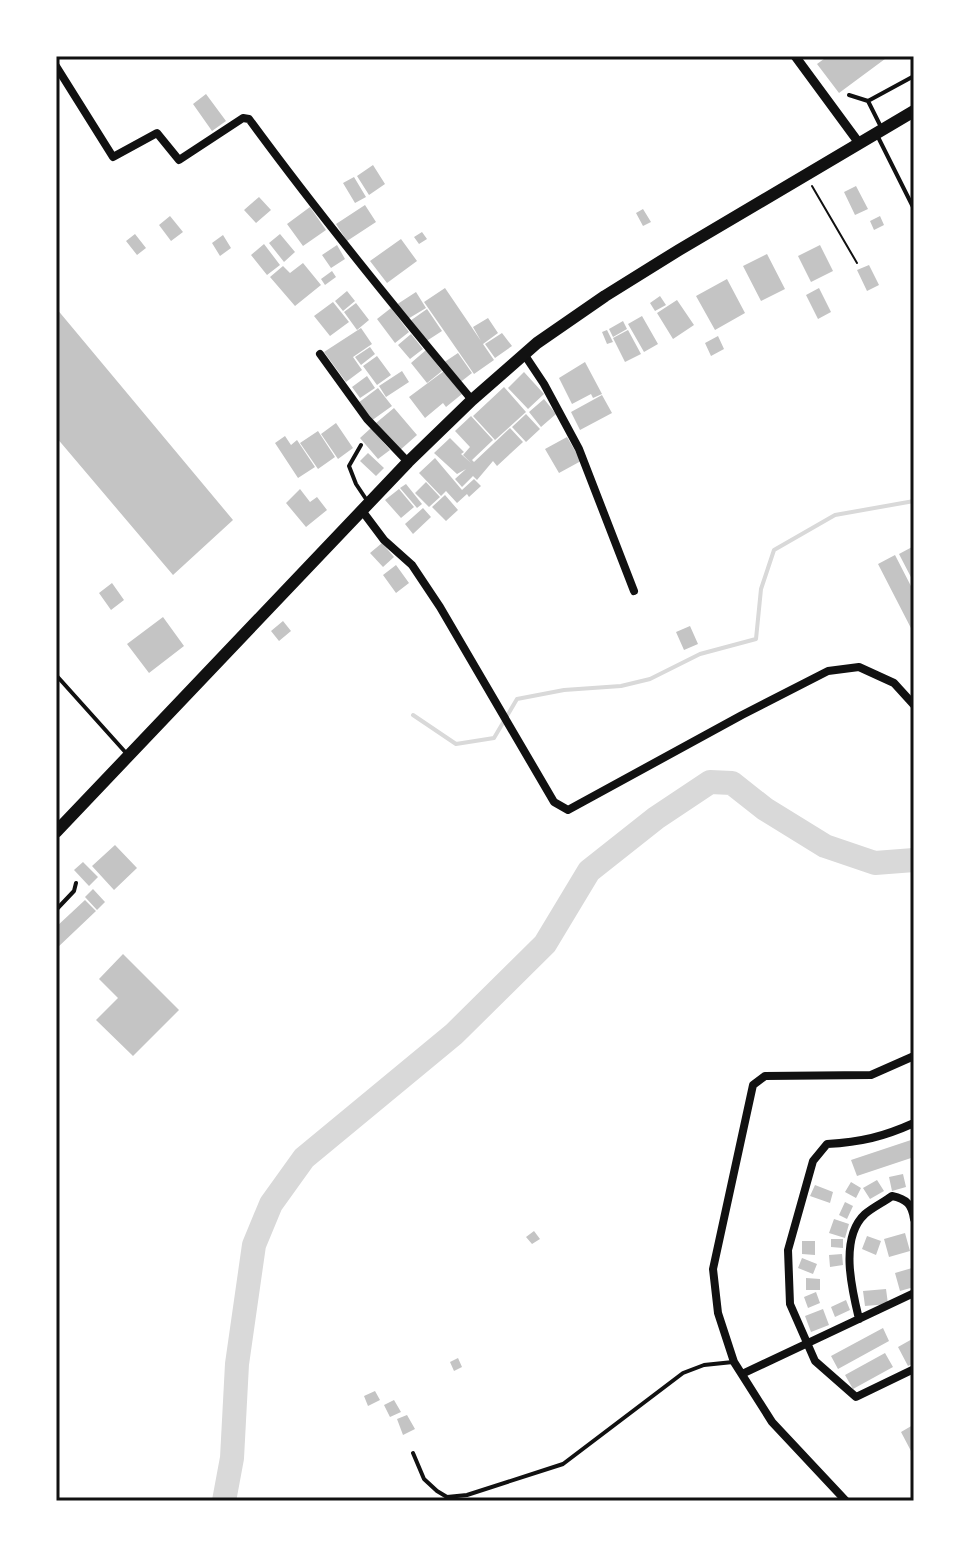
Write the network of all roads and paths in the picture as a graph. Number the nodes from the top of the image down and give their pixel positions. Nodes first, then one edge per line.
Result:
1 (795, 56) edge
2 (56, 66) edge
3 (914, 76) edge
4 (849, 95) dead end
5 (868, 101) junction
6 (914, 111) edge
7 (879, 131) junction
8 (859, 143) junction
9 (806, 174) junction
10 (914, 209) edge
11 (857, 263) dead end
12 (320, 354) dead end
13 (524, 354) junction
14 (472, 400) junction
15 (361, 445) dead end
16 (408, 462) junction
17 (366, 508) junction
18 (634, 591) dead end
19 (56, 675) edge
20 (914, 705) edge
21 (129, 756) junction
22 (56, 832) edge
23 (76, 883) dead end
24 (56, 910) edge
25 (914, 1056) edge
26 (914, 1123) edge
27 (914, 1219) edge
28 (914, 1293) edge
29 (859, 1319) junction
30 (806, 1345) junction
31 (734, 1362) junction
32 (914, 1369) edge
33 (742, 1374) junction
34 (413, 1453) dead end
35 (846, 1501) edge

1 - 8 street
2 - 14 street
3 - 5 lane
4 - 5 lane
5 - 7 lane
6 - 7 main road
7 - 8 main road
7 - 10 lane
8 - 9 main road
9 - 11 path
9 - 13 main road
12 - 16 street
13 - 14 main road
13 - 18 street
14 - 16 main road
15 - 17 lane
16 - 17 main road
17 - 20 street
17 - 21 main road
19 - 21 lane
21 - 22 main road
23 - 24 lane
25 - 31 street
26 - 30 street
27 - 29 street
28 - 29 street
29 - 30 street
30 - 32 street
30 - 33 street
31 - 33 street
31 - 34 lane
33 - 35 street

